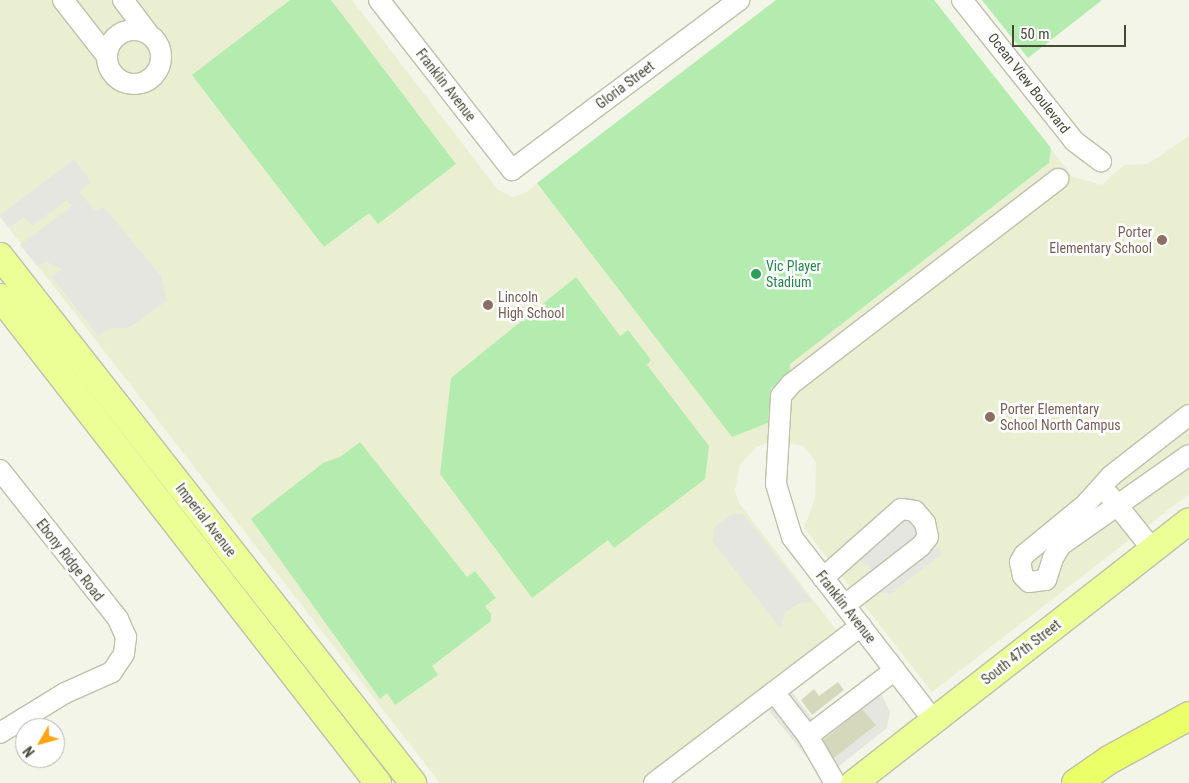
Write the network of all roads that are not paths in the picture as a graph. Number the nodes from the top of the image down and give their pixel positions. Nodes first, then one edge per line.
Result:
1 (63, 0) edge
2 (123, 0) edge
3 (379, 0) edge
4 (739, 0) edge
5 (962, 0) edge
6 (148, 33) junction
7 (106, 55) junction
8 (1101, 161) dead end
9 (512, 170) joint
10 (1058, 179) dead end
11 (3, 268) edge
12 (0, 297) edge
13 (1189, 415) edge
14 (1189, 455) edge
15 (0, 470) edge
16 (1102, 488) junction
17 (1117, 506) junction
18 (1189, 521) edge
19 (1153, 550) junction
20 (823, 578) junction
21 (845, 605) junction
22 (861, 626) junction
23 (895, 670) junction
24 (774, 692) junction
25 (1189, 716) edge
26 (934, 721) junction
27 (0, 733) edge
28 (808, 736) junction
29 (378, 783) edge
30 (412, 783) edge
31 (654, 783) edge
32 (835, 783) edge
33 (854, 783) edge
34 (1076, 783) edge

1 - 7 street
2 - 6 street
3 - 9 street, Franklin Avenue
4 - 9 street, Gloria Street
5 - 8 street, Ocean View Boulevard
6 - 7 street
6 - 7 street
10 - 20 street, Franklin Avenue
11 - 30 main road, Imperial Avenue
12 - 29 main road, Imperial Avenue
13 - 16 street
14 - 17 street
15 - 27 street, Ebony Ridge Road
16 - 17 street
16 - 17 street
17 - 19 street
18 - 19 main road, South 47th Street
19 - 26 main road, South 47th Street
20 - 21 street, Franklin Avenue
20 - 21 street
21 - 22 street, Franklin Avenue
22 - 23 street, Franklin Avenue
22 - 24 street
23 - 26 street, Franklin Avenue
23 - 28 street
24 - 28 street
24 - 31 street
25 - 34 highway
26 - 33 main road, South 47th Street
28 - 32 street

